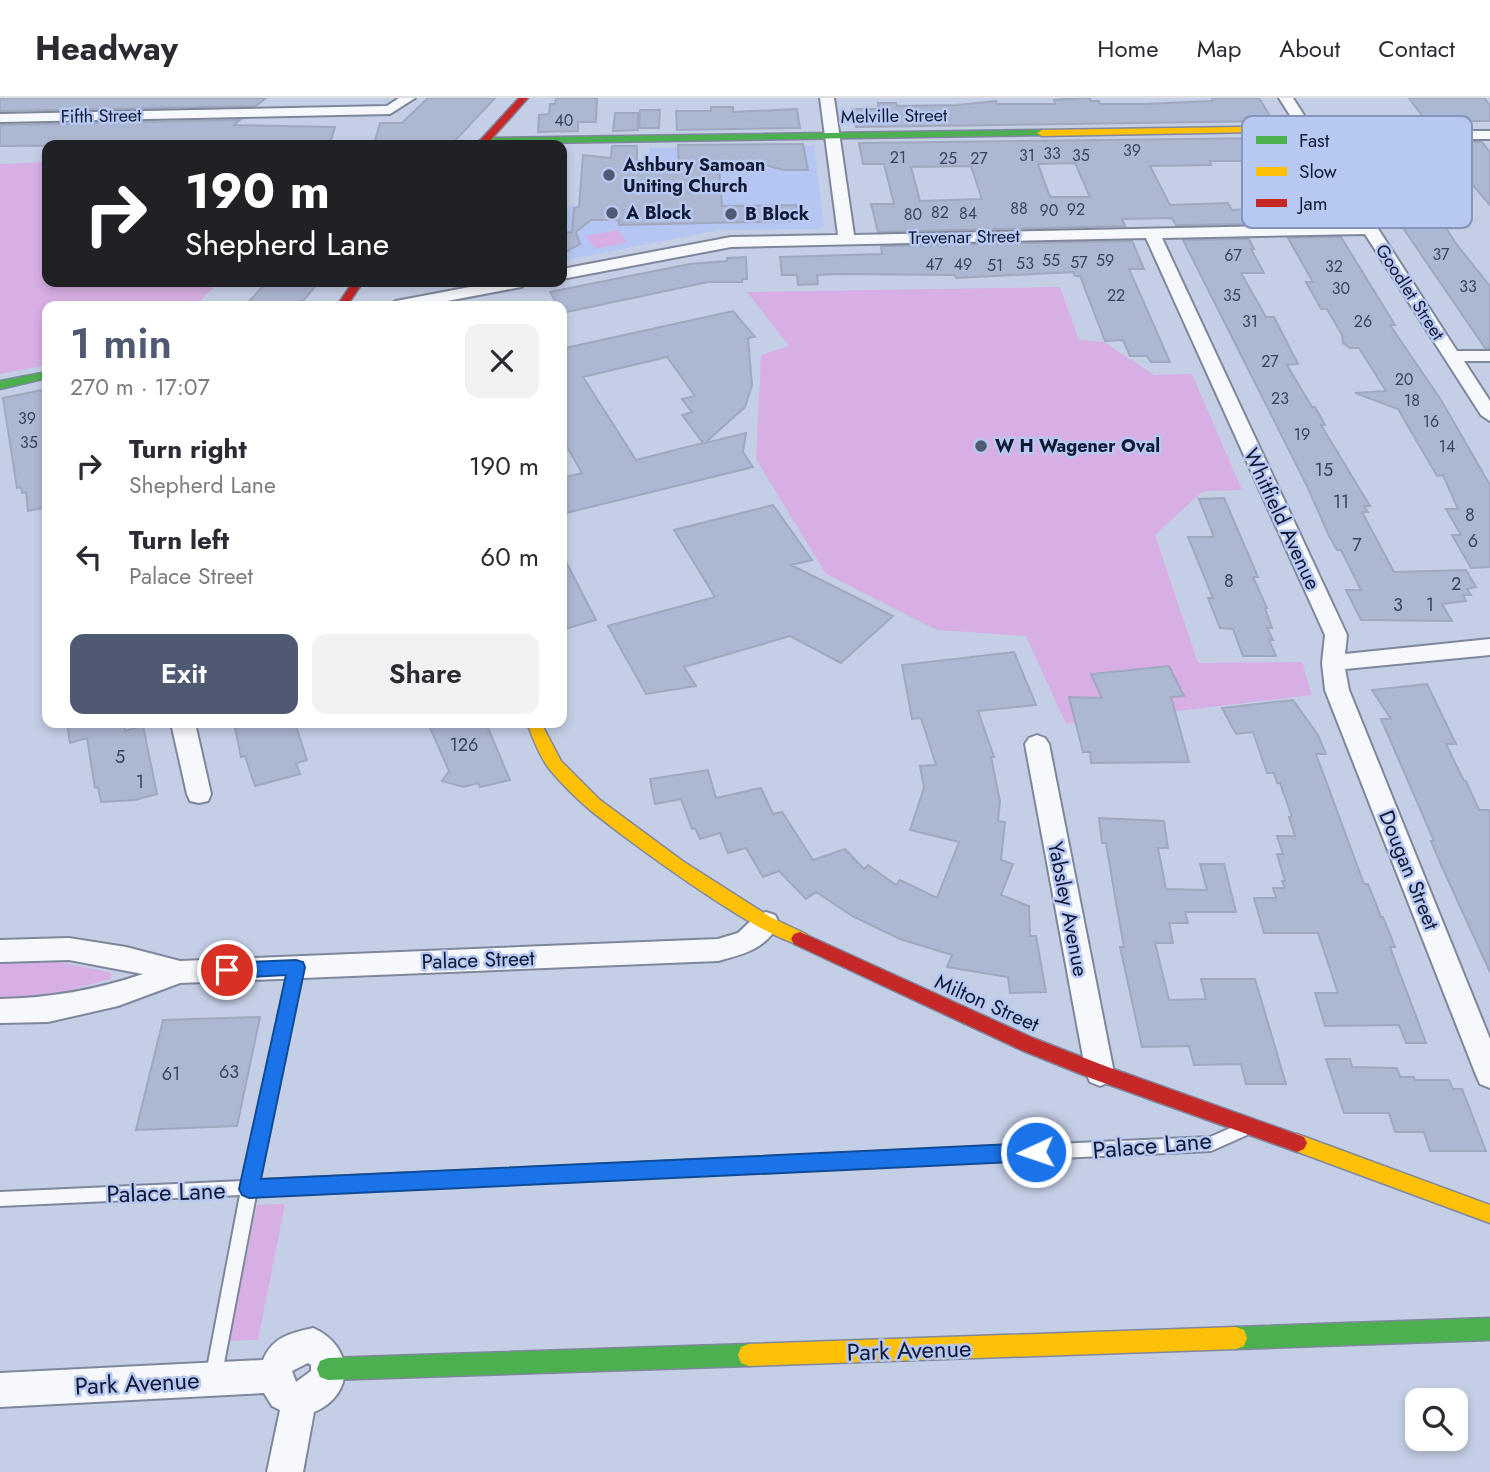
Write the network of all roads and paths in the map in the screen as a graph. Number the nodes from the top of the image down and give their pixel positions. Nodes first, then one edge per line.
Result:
1 (408, 98) edge
2 (524, 98) edge
3 (827, 98) edge
4 (1286, 98) edge
5 (1297, 116) edge
6 (0, 118) edge
7 (1242, 133) edge
8 (1472, 135) edge
9 (1490, 135) edge
10 (832, 136) junction
11 (486, 140) edge
12 (567, 141) edge
13 (1369, 229) joint
14 (1152, 234) junction
15 (847, 239) junction
16 (567, 273) edge
17 (495, 287) edge
18 (422, 301) edge
19 (1452, 356) junction
20 (1490, 356) edge
21 (42, 376) edge
22 (0, 384) edge
23 (1490, 415) edge
24 (1490, 647) edge
25 (1334, 663) junction
26 (184, 728) edge
27 (536, 728) edge
28 (1037, 744) dead end
29 (199, 794) dead end
30 (766, 923) junction
31 (0, 951) edge
32 (296, 967) junction
33 (180, 972) junction
34 (0, 1011) edge
35 (1100, 1073) junction
36 (1490, 1074) edge
37 (1252, 1126) junction
38 (249, 1189) junction
39 (0, 1199) edge
40 (1490, 1214) edge
41 (1490, 1329) edge
42 (328, 1369) junction
43 (274, 1376) junction
44 (213, 1379) junction
45 (0, 1390) edge
46 (299, 1399) junction
47 (285, 1472) edge

1 - 6 street, Fifth Street
2 - 11 street
3 - 10 street
4 - 5 street, Goodlet Street
7 - 10 street, Melville Street
8 - 9 street
10 - 12 street, Melville Street
10 - 15 street
13 - 14 street, Trevenar Street
13 - 19 street, Goodlet Street
14 - 15 street, Trevenar Street
14 - 25 street, Whitfield Avenue
15 - 16 street, Trevenar Street
17 - 18 street
19 - 20 street
19 - 23 street, Goodlet Street
21 - 22 street
24 - 25 street
25 - 36 street, Dougan Street
26 - 29 street
27 - 30 street, Milton Street
28 - 35 street, Yabsley Avenue
30 - 32 street, Palace Street
30 - 35 street, Milton Street
31 - 33 street, Palace Street
32 - 33 street, Palace Street
32 - 38 lane
33 - 34 street, Palace Street
35 - 37 street, Milton Street
37 - 38 lane, Palace Lane
37 - 40 street, Milton Street
38 - 39 lane, Palace Lane
38 - 44 lane
41 - 42 street, Park Avenue
42 - 43 street
42 - 46 street
43 - 44 street, Park Avenue
43 - 46 street
44 - 45 street, Park Avenue
46 - 47 street

